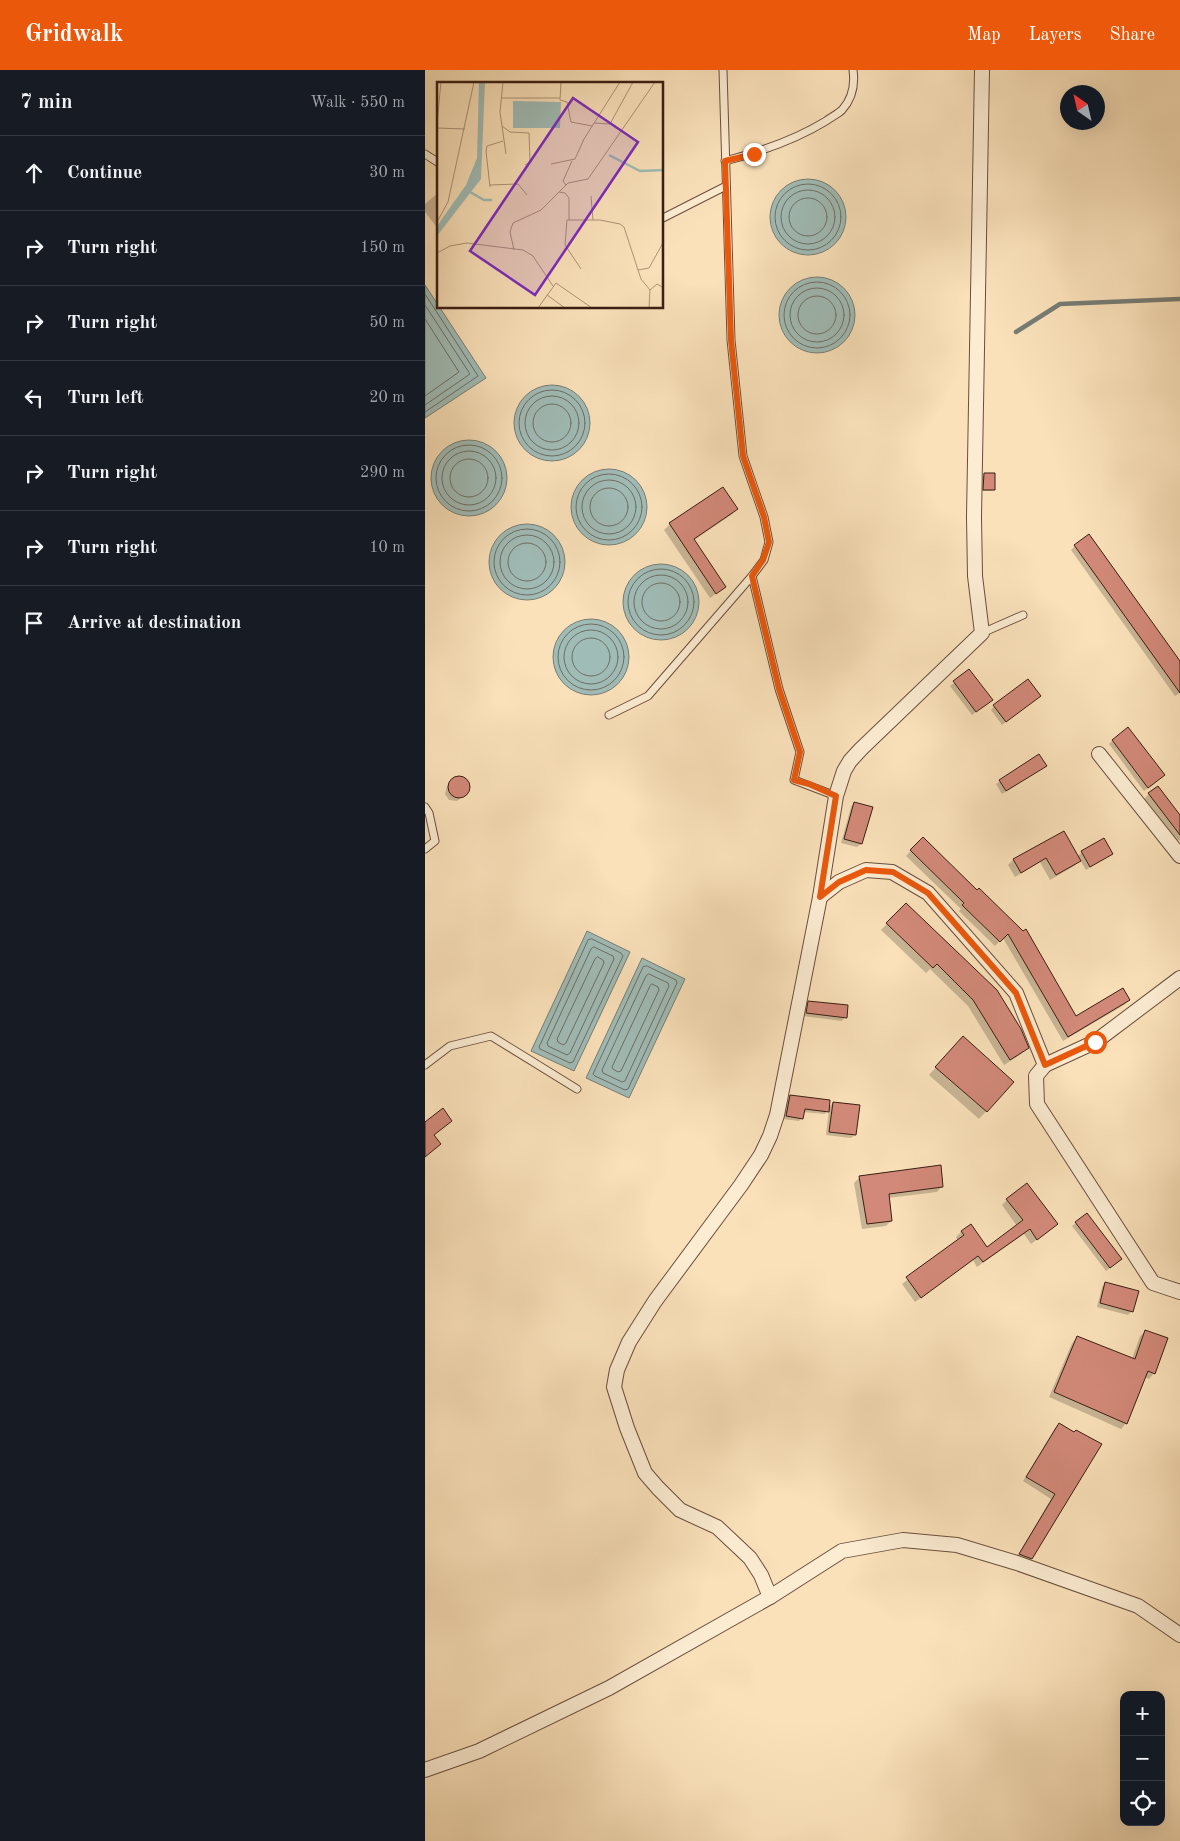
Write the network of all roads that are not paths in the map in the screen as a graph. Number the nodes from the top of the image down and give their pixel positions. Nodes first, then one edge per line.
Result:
1 (723, 70) edge
2 (853, 70) edge
3 (982, 70) edge
4 (425, 154) edge
5 (725, 161) junction
6 (437, 163) edge
7 (726, 186) junction
8 (664, 217) edge
9 (752, 576) junction
10 (1023, 616) dead end
11 (982, 632) junction
12 (609, 715) dead end
13 (1099, 754) dead end
14 (836, 796) junction
15 (425, 807) edge
16 (425, 849) edge
17 (1180, 856) edge
18 (820, 897) junction
19 (1180, 978) edge
20 (425, 1065) edge
21 (1045, 1065) junction
22 (577, 1089) dead end
23 (1180, 1292) edge
24 (770, 1597) junction
25 (1180, 1635) edge
26 (425, 1770) edge

1 - 5 lane
2 - 5 lane
3 - 11 street
4 - 6 lane
5 - 7 lane
7 - 8 lane
7 - 9 lane
9 - 12 lane
9 - 14 lane
10 - 11 lane
11 - 14 street
13 - 17 street
14 - 18 street
15 - 16 lane
18 - 21 street
18 - 24 street
19 - 21 street
20 - 22 lane
21 - 23 street
24 - 25 street
24 - 26 street

